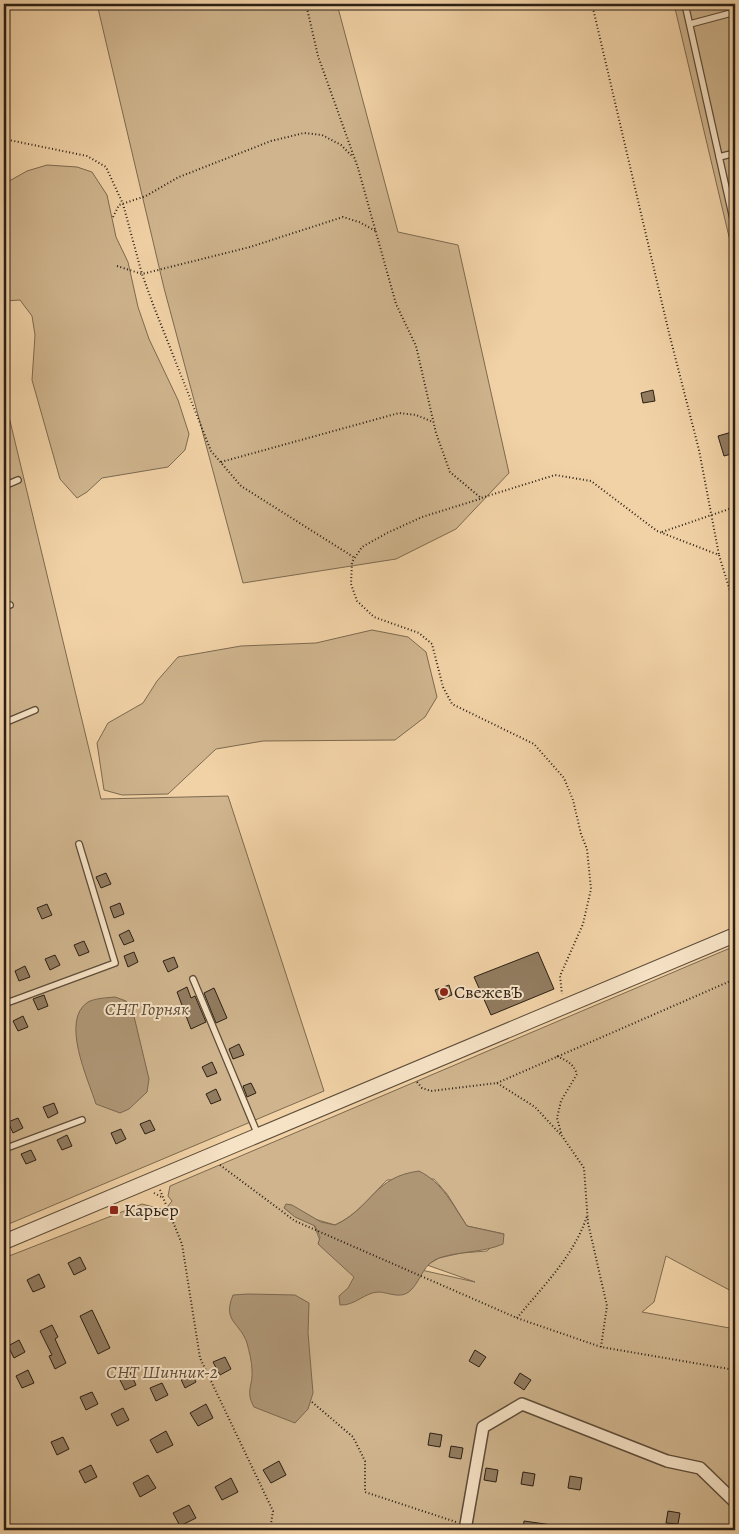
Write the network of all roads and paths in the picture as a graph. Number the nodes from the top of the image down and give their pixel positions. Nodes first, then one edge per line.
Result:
1 (306, 4) edge
2 (592, 4) edge
3 (685, 4) edge
4 (735, 12) edge
5 (690, 24) junction
6 (4, 139) edge
7 (735, 154) edge
8 (719, 158) junction
9 (355, 159) junction
10 (123, 204) junction
11 (113, 217) dead end
12 (735, 228) edge
13 (376, 232) junction
14 (117, 266) dead end
15 (142, 274) junction
16 (434, 423) junction
17 (221, 462) junction
18 (18, 480) dead end
19 (4, 486) edge
20 (481, 498) junction
21 (735, 507) edge
22 (712, 514) junction
23 (660, 532) junction
24 (719, 555) junction
25 (355, 558) junction
26 (735, 596) edge
27 (35, 710) dead end
28 (4, 723) edge
29 (79, 844) dead end
30 (735, 934) edge
31 (193, 978) dead end
32 (735, 979) edge
33 (4, 1004) edge
34 (565, 1006) junction
35 (557, 1056) junction
36 (410, 1071) junction
37 (497, 1083) junction
38 (82, 1120) dead end
39 (258, 1135) junction
40 (562, 1136) junction
41 (4, 1148) edge
42 (208, 1156) junction
43 (154, 1179) junction
44 (588, 1214) junction
45 (4, 1242) edge
46 (517, 1318) junction
47 (601, 1347) junction
48 (735, 1370) edge
49 (312, 1402) dead end
50 (735, 1502) edge
51 (465, 1527) edge
52 (270, 1530) edge

1 - 9 path
2 - 22 path
3 - 5 lane
4 - 5 lane
5 - 8 lane
6 - 10 path
7 - 8 lane
8 - 12 lane
9 - 10 path
9 - 13 path
10 - 11 path
10 - 15 path
13 - 15 path
13 - 16 path
14 - 15 path
15 - 17 path
16 - 17 path
16 - 20 path
17 - 25 path
18 - 19 lane
20 - 23 path
20 - 25 path
21 - 22 path
22 - 23 path
22 - 24 path
23 - 24 path
24 - 26 path
25 - 34 path
27 - 28 lane
29 - 33 lane
30 - 34 street
31 - 39 lane
32 - 35 path
34 - 36 street
35 - 37 path
35 - 40 path
36 - 37 path
36 - 39 street
37 - 40 path
38 - 41 lane
39 - 42 street
40 - 44 path
42 - 43 street
42 - 46 path
43 - 45 street
43 - 52 path
44 - 46 path
44 - 47 path
46 - 47 path
47 - 48 path
49 - 51 path
50 - 51 street

